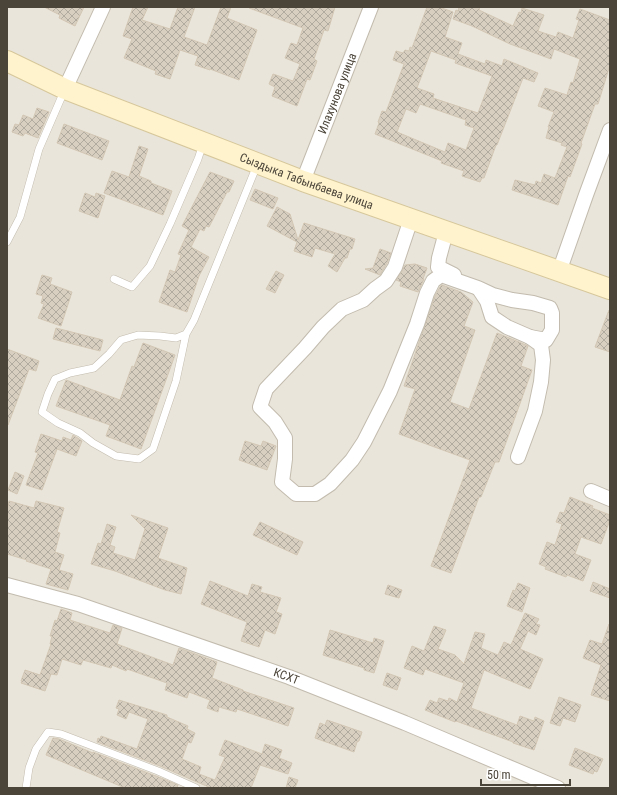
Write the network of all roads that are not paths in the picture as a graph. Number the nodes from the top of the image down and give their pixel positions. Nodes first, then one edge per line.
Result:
1 (103, 7) edge
2 (371, 7) edge
3 (7, 61) edge
4 (65, 89) junction
5 (610, 130) edge
6 (203, 142) junction
7 (258, 163) junction
8 (303, 181) junction
9 (411, 219) junction
10 (446, 232) junction
11 (7, 242) edge
12 (559, 272) junction
13 (114, 279) dead end
14 (478, 288) junction
15 (610, 289) edge
16 (186, 334) junction
17 (530, 337) junction
18 (518, 457) dead end
19 (591, 491) dead end
20 (610, 499) edge
21 (7, 585) edge
22 (191, 787) edge
23 (26, 788) edge
24 (558, 788) edge

1 - 4 street
2 - 8 street, Илахунова улица
3 - 4 street, Сыздыка Табынбаева улица
4 - 6 street, Сыздыка Табынбаева улица
4 - 11 lane
5 - 12 street
6 - 7 street, Сыздыка Табынбаева улица
6 - 13 lane
7 - 8 street, Сыздыка Табынбаева улица
7 - 16 lane
8 - 9 street, Сыздыка Табынбаева улица
9 - 10 street, Сыздыка Табынбаева улица
9 - 14 street
10 - 12 street, Сыздыка Табынбаева улица
10 - 14 street
12 - 15 street, Сыздыка Табынбаева улица
14 - 17 street
14 - 17 street
16 - 16 lane
17 - 18 street
19 - 20 street
21 - 24 street, КСХТ
22 - 23 lane

